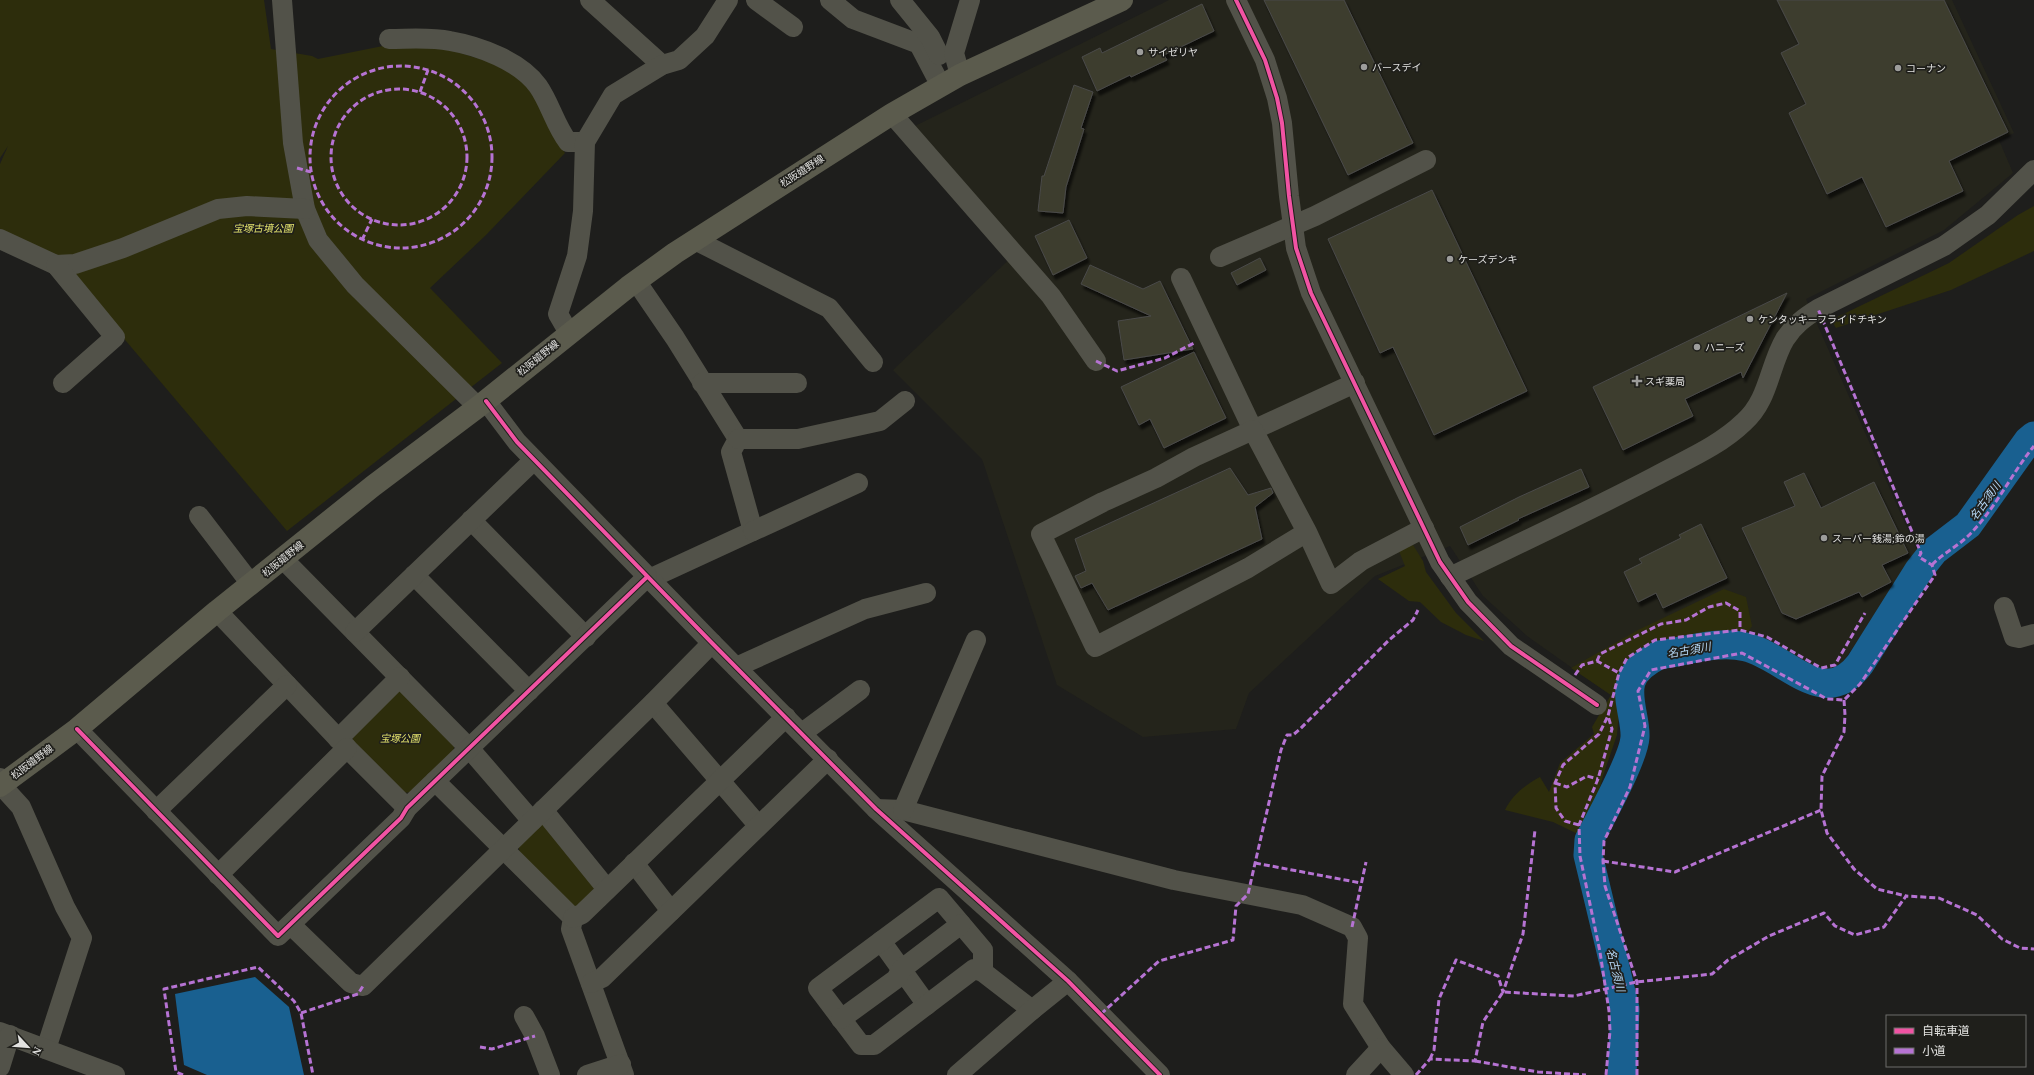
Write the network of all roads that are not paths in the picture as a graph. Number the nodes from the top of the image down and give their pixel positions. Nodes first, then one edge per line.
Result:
1 (282, 0) edge
2 (590, 0) edge
3 (728, 0) edge
4 (756, 0) edge
5 (830, 0) edge
6 (900, 0) edge
7 (970, 0) edge
8 (1122, 0) edge
9 (1236, 0) edge
10 (793, 26) dead end
11 (389, 38) dead end
12 (662, 65) junction
13 (950, 81) junction
14 (892, 114) junction
15 (585, 142) junction
16 (1426, 160) dead end
17 (2034, 170) edge
18 (305, 209) junction
19 (1293, 223) junction
20 (0, 239) edge
21 (695, 240) junction
22 (1220, 257) dead end
23 (56, 265) junction
24 (1181, 278) dead end
25 (636, 281) junction
26 (569, 333) junction
27 (1096, 361) dead end
28 (873, 362) dead end
29 (798, 382) dead end
30 (63, 383) dead end
31 (702, 383) junction
32 (1355, 383) junction
33 (905, 401) dead end
34 (482, 404) junction
35 (1253, 430) junction
36 (738, 439) junction
37 (534, 460) junction
38 (858, 483) dead end
39 (199, 516) dead end
40 (471, 520) junction
41 (1424, 528) junction
42 (753, 531) junction
43 (1307, 532) junction
44 (283, 559) junction
45 (414, 575) junction
46 (1450, 577) junction
47 (648, 578) junction
48 (251, 584) junction
49 (926, 593) dead end
50 (2004, 607) dead end
51 (216, 612) junction
52 (354, 632) junction
53 (2034, 634) edge
54 (586, 637) junction
55 (976, 640) dead end
56 (712, 643) junction
57 (736, 667) junction
58 (400, 677) junction
59 (286, 685) junction
60 (860, 690) dead end
61 (529, 691) junction
62 (653, 703) junction
63 (1597, 705) dead end
64 (786, 717) junction
65 (77, 729) junction
66 (802, 733) junction
67 (342, 743) junction
68 (469, 748) junction
69 (828, 759) junction
70 (435, 781) junction
71 (721, 781) junction
72 (0, 783) edge
73 (407, 808) junction
74 (876, 809) junction
75 (904, 810) junction
76 (156, 811) junction
77 (538, 816) junction
78 (758, 825) junction
79 (502, 849) junction
80 (634, 863) junction
81 (218, 875) junction
82 (607, 889) junction
83 (671, 910) junction
84 (573, 918) junction
85 (962, 924) junction
86 (291, 925) junction
87 (881, 941) junction
88 (902, 969) junction
89 (983, 972) junction
90 (1068, 981) junction
91 (591, 983) junction
92 (927, 1005) junction
93 (1032, 1010) junction
94 (524, 1016) dead end
95 (841, 1018) junction
96 (5, 1034) edge
97 (1381, 1048) junction
98 (46, 1049) junction
99 (0, 1067) edge
100 (623, 1069) edge
101 (115, 1075) edge
102 (550, 1075) edge
103 (587, 1075) edge
104 (957, 1075) edge
105 (1160, 1075) edge
106 (1356, 1075) edge
107 (1404, 1075) edge

1 - 18 street
2 - 12 street
3 - 12 street
4 - 10 street
5 - 13 street
6 - 13 street
7 - 13 street
8 - 13 main road, 松阪嬉野線
9 - 19 street
11 - 15 street
12 - 15 street
13 - 14 main road, 松阪嬉野線
14 - 21 main road, 松阪嬉野線
14 - 27 street
15 - 26 street
16 - 19 street
17 - 46 street
18 - 23 street
18 - 34 street
19 - 22 street
19 - 32 street
20 - 23 street
21 - 25 main road, 松阪嬉野線
21 - 28 street
23 - 30 street
24 - 35 street
25 - 26 main road, 松阪嬉野線
25 - 31 street
26 - 34 main road, 松阪嬉野線
29 - 31 street
31 - 36 street
32 - 35 street
32 - 41 street
33 - 36 street
34 - 37 street
34 - 44 main road, 松阪嬉野線
35 - 43 street
35 - 43 street
36 - 42 street
37 - 40 street
37 - 47 street
38 - 42 street
39 - 48 street
40 - 45 street
40 - 54 street
41 - 43 street
41 - 46 street
42 - 47 street
44 - 48 main road, 松阪嬉野線
44 - 52 street
45 - 52 street
45 - 61 street
46 - 63 street
47 - 54 street
47 - 56 street
48 - 51 main road, 松阪嬉野線
49 - 57 street
50 - 53 street
51 - 59 street
51 - 65 main road, 松阪嬉野線
52 - 58 street
54 - 61 street
55 - 75 street
56 - 57 street
56 - 62 street
57 - 64 street
58 - 67 street
58 - 68 street
59 - 67 street
59 - 76 street
60 - 66 street
61 - 68 street
62 - 71 street
62 - 77 street
64 - 66 street
64 - 71 street
65 - 72 main road, 松阪嬉野線
65 - 76 street
66 - 69 street
67 - 73 street
67 - 81 street
68 - 70 street
68 - 77 street
69 - 74 street
69 - 78 street
70 - 73 street
70 - 79 street
71 - 78 street
71 - 80 street
72 - 98 street
73 - 86 street
74 - 75 street
74 - 90 street
75 - 97 street
76 - 81 street
77 - 79 street
77 - 82 street
78 - 83 street
79 - 84 street
79 - 86 street
80 - 82 street
80 - 83 street
81 - 86 street
82 - 84 street
83 - 91 street
84 - 91 street
85 - 87 street
85 - 88 street
85 - 89 street
87 - 88 street
87 - 95 street
88 - 92 street
88 - 95 street
89 - 92 street
89 - 93 street
90 - 93 street
90 - 105 street
91 - 100 street
92 - 95 street
93 - 104 street
94 - 102 street
96 - 98 street
96 - 99 street
97 - 106 street
97 - 107 street
98 - 101 street
100 - 103 street

